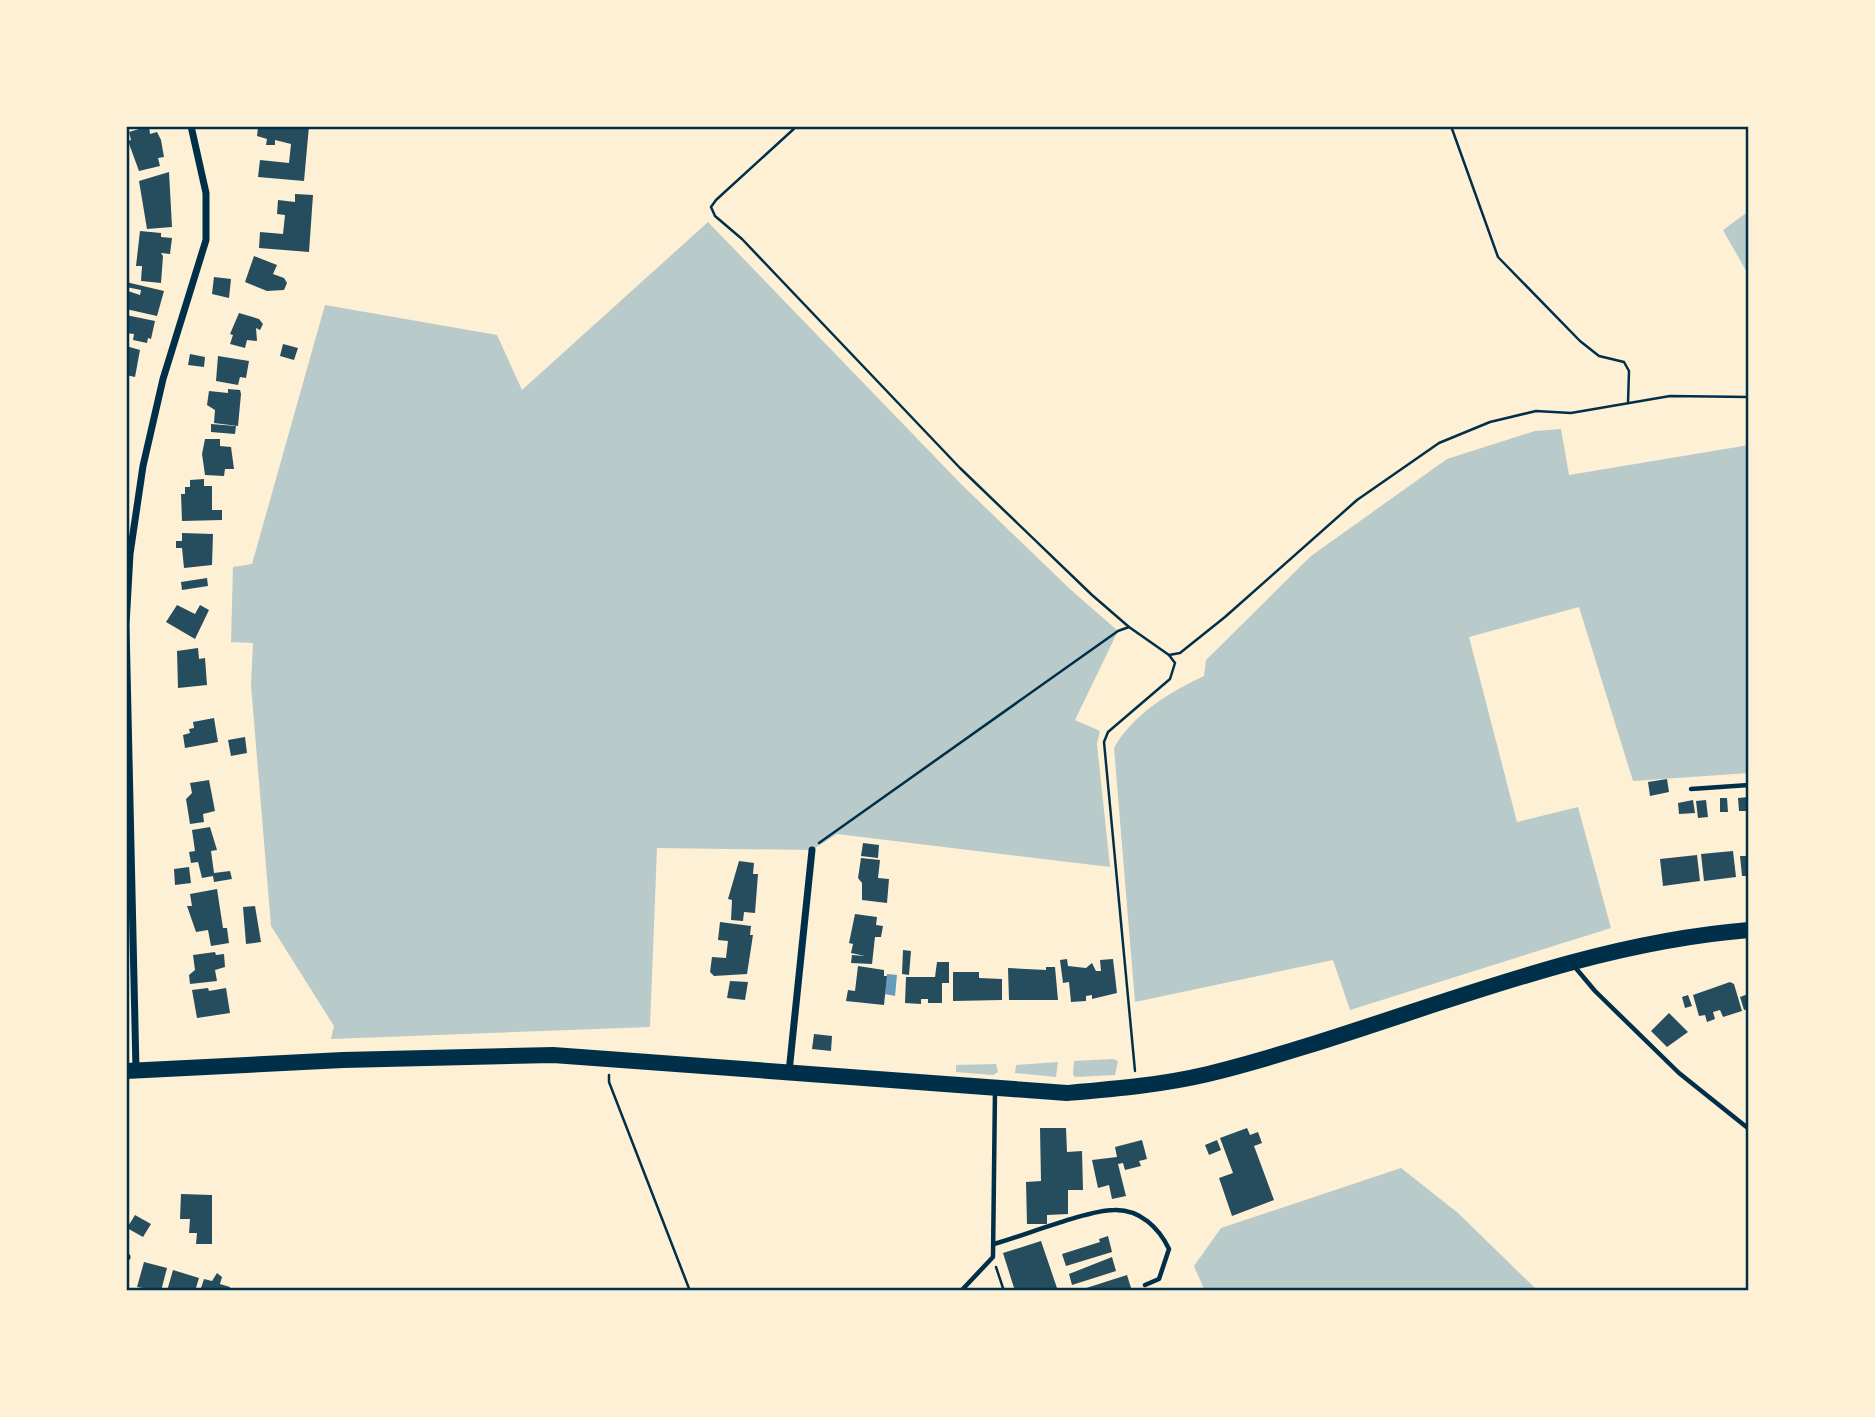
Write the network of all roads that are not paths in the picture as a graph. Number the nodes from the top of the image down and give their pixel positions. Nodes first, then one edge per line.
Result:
1 (191, 126) edge
2 (1749, 785) edge
3 (1691, 789) dead end
4 (128, 834) edge
5 (812, 850) road end
6 (1749, 930) edge
7 (1572, 963) junction
8 (131, 1071) edge
9 (789, 1073) junction
10 (995, 1089) junction
11 (1749, 1129) edge
12 (994, 1244) junction
13 (1145, 1285) dead end
14 (961, 1291) edge

1 - 4 street
2 - 3 lane
4 - 8 street
5 - 9 street
6 - 7 highway
7 - 10 highway
7 - 11 lane
8 - 9 highway
9 - 10 highway
10 - 12 lane
12 - 13 lane
12 - 14 lane

